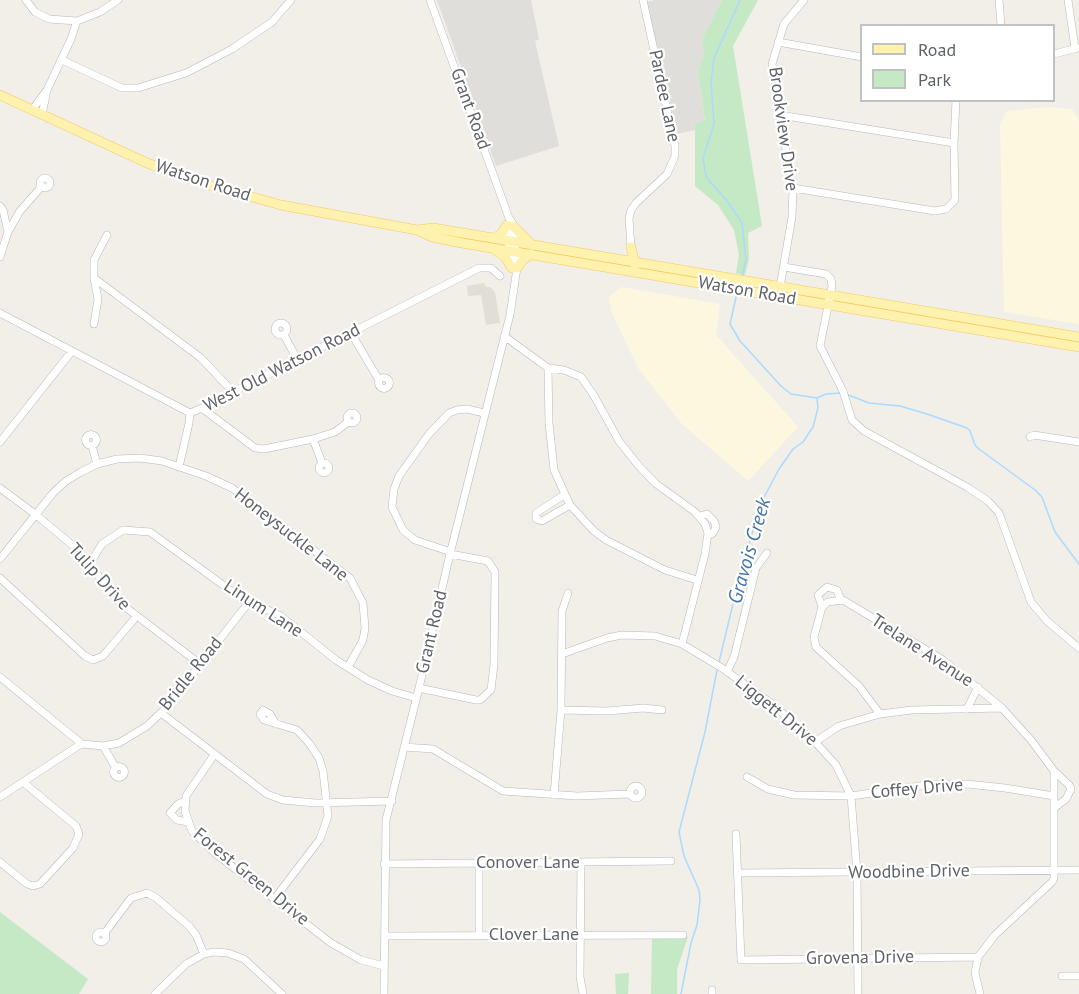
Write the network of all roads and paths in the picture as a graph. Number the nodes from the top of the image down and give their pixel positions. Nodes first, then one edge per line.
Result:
1 (26, 0) edge
2 (118, 0) edge
3 (291, 0) edge
4 (430, 0) edge
5 (643, 0) edge
6 (804, 0) edge
7 (999, 0) edge
8 (1068, 0) edge
9 (77, 21) junction
10 (1001, 24) edge
11 (778, 42) junction
12 (1077, 48) edge
13 (1055, 54) edge
14 (860, 57) edge
15 (62, 60) junction
16 (47, 90) junction
17 (0, 95) edge
18 (956, 102) edge
19 (32, 110) junction
20 (42, 115) junction
21 (780, 115) junction
22 (954, 142) junction
23 (42, 186) dead end
24 (793, 188) junction
25 (2, 208) edge
26 (20, 211) junction
27 (510, 223) junction
28 (8, 232) junction
29 (107, 236) dead end
30 (493, 243) junction
31 (513, 247) junction
32 (631, 247) junction
33 (531, 250) junction
34 (0, 257) edge
35 (635, 265) junction
36 (784, 267) junction
37 (515, 271) junction
38 (500, 276) dead end
39 (94, 278) junction
40 (748, 286) junction
41 (780, 287) junction
42 (829, 300) junction
43 (0, 313) edge
44 (94, 324) dead end
45 (351, 333) junction
46 (284, 334) dead end
47 (504, 336) junction
48 (1079, 337) edge
49 (1079, 347) edge
50 (72, 351) junction
51 (297, 359) junction
52 (548, 368) junction
53 (379, 380) dead end
54 (233, 392) junction
55 (203, 409) junction
56 (190, 413) junction
57 (484, 413) junction
58 (348, 422) dead end
59 (1030, 436) dead end
60 (313, 439) junction
61 (0, 442) edge
62 (1079, 442) edge
63 (92, 446) dead end
64 (322, 463) dead end
65 (97, 464) junction
66 (178, 466) junction
67 (0, 488) edge
68 (564, 495) junction
69 (570, 506) junction
70 (35, 514) junction
71 (450, 553) junction
72 (767, 553) dead end
73 (0, 559) edge
74 (89, 565) junction
75 (0, 578) edge
76 (697, 580) junction
77 (568, 593) dead end
78 (841, 601) junction
79 (249, 602) junction
80 (825, 604) junction
81 (136, 617) junction
82 (681, 644) junction
83 (1079, 648) edge
84 (562, 654) junction
85 (200, 664) junction
86 (348, 667) junction
87 (725, 670) junction
88 (0, 678) edge
89 (978, 687) junction
90 (419, 688) junction
91 (416, 698) junction
92 (1002, 708) junction
93 (968, 709) junction
94 (561, 710) junction
95 (662, 710) dead end
96 (161, 713) junction
97 (880, 714) junction
98 (276, 724) dead end
99 (815, 742) junction
100 (82, 744) junction
101 (103, 746) junction
102 (404, 747) junction
103 (213, 755) junction
104 (116, 768) dead end
105 (1054, 771) junction
106 (747, 777) dead end
107 (23, 782) junction
108 (554, 795) junction
109 (629, 795) dead end
110 (852, 796) junction
111 (1054, 796) junction
112 (0, 797) edge
113 (185, 801) junction
114 (328, 801) junction
115 (392, 801) junction
116 (1054, 808) junction
117 (188, 822) junction
118 (736, 834) dead end
119 (671, 861) dead end
120 (0, 862) edge
121 (581, 862) junction
122 (479, 863) junction
123 (384, 864) junction
124 (1079, 870) edge
125 (1045, 871) junction
126 (1055, 871) junction
127 (857, 872) junction
128 (738, 873) junction
129 (1049, 884) junction
130 (275, 898) junction
131 (104, 934) dead end
132 (683, 935) dead end
133 (385, 936) junction
134 (479, 936) junction
135 (581, 936) junction
136 (204, 954) junction
137 (978, 957) junction
138 (857, 958) junction
139 (384, 966) junction
140 (1062, 976) dead end
141 (1079, 976) edge
142 (155, 994) edge
143 (282, 994) edge
144 (384, 994) edge
145 (583, 994) edge
146 (858, 994) edge
147 (980, 994) edge

1 - 9 street
2 - 9 street
3 - 15 street
4 - 27 street, Grant Road
5 - 32 street, Pardee Lane
6 - 11 street, Brookview Drive
7 - 10 street
8 - 12 street
9 - 15 street
11 - 14 street
11 - 21 street, Brookview Drive
12 - 13 street
15 - 16 street
16 - 19 street
16 - 20 street
17 - 19 main road, Watson Road
18 - 22 street
19 - 20 main road, Watson Road
20 - 30 main road, Watson Road
21 - 22 street
21 - 24 street, Brookview Drive
22 - 24 street
23 - 26 street
24 - 36 street, Brookview Drive
25 - 26 street
25 - 28 street
26 - 28 street
27 - 30 main road
27 - 31 street, Grant Road
27 - 33 main road
28 - 34 street
29 - 39 street
30 - 31 main road, Watson Road
30 - 37 main road
31 - 33 main road, Watson Road
31 - 37 street, Grant Road
32 - 35 main road
32 - 35 main road
33 - 35 main road, Watson Road
33 - 35 main road, Watson Road
33 - 37 main road
35 - 40 main road, Watson Road
36 - 41 street, Brookview Drive
36 - 42 street
37 - 47 street, Grant Road
38 - 45 street, West Old Watson Road
39 - 44 street
39 - 54 street
40 - 41 main road, Watson Road
40 - 42 main road, Watson Road
41 - 42 main road, Watson Road
42 - 48 main road, Watson Road
42 - 49 main road, Watson Road
42 - 83 street
43 - 50 street, West Old Watson Road
45 - 51 street, West Old Watson Road
45 - 53 street
46 - 51 street
47 - 52 street
47 - 57 street, Grant Road
50 - 56 street, West Old Watson Road
50 - 61 street
51 - 54 street, West Old Watson Road
52 - 68 street
52 - 76 street
54 - 55 street, West Old Watson Road
55 - 56 street, West Old Watson Road
55 - 60 street
56 - 66 street
57 - 71 street, Grant Road
57 - 71 street
58 - 60 street
59 - 62 street
60 - 64 street
63 - 65 street
65 - 66 street, Honeysuckle Lane
65 - 70 street, Honeysuckle Lane
66 - 86 street, Honeysuckle Lane
67 - 70 street, Tulip Drive
68 - 69 street
68 - 69 street
69 - 76 street
70 - 73 street, Honeysuckle Lane
70 - 74 street, Tulip Drive
71 - 90 street, Grant Road
71 - 90 street
72 - 87 street
74 - 79 street, Linum Lane
74 - 81 street, Tulip Drive
75 - 81 street
76 - 82 street
77 - 84 street
78 - 80 street
78 - 80 street, Trelane Avenue
78 - 89 street, Trelane Avenue
79 - 85 street, Bridle Road
79 - 86 street, Linum Lane
80 - 97 street
81 - 85 street, Tulip Drive
82 - 84 street, Liggett Drive
82 - 87 street, Liggett Drive
84 - 94 street
85 - 96 street, Bridle Road
86 - 91 street, Linum Lane
87 - 99 street, Liggett Drive
88 - 100 street
89 - 92 street, Trelane Avenue
89 - 93 street
90 - 91 street, Grant Road
91 - 102 street, Grant Road
92 - 93 street
92 - 105 street, Trelane Avenue
93 - 97 street
94 - 95 street
94 - 108 street
96 - 101 street, Bridle Road
96 - 103 street
97 - 99 street
98 - 114 street
99 - 110 street, Liggett Drive
100 - 101 street, Bridle Road
100 - 107 street
101 - 104 street
102 - 108 street
102 - 115 street, Grant Road
103 - 113 street
103 - 114 street
105 - 111 street
105 - 116 street, Trelane Avenue
106 - 110 street, Coffey Drive
107 - 112 street
107 - 120 street
108 - 109 street
110 - 111 street, Coffey Drive
110 - 127 street
111 - 116 street
113 - 117 street, Forest Green Drive
113 - 117 street
114 - 115 street
114 - 130 street
115 - 123 street, Grant Road
116 - 126 street
117 - 130 street, Forest Green Drive
118 - 128 street
119 - 121 street, Conover Lane
121 - 122 street, Conover Lane
121 - 135 street
122 - 123 street, Conover Lane
122 - 134 street
123 - 133 street, Grant Road
124 - 126 street, Woodbine Drive
125 - 126 street, Woodbine Drive
125 - 127 street, Woodbine Drive
125 - 129 street
126 - 129 street
127 - 128 street, Woodbine Drive
127 - 138 street
128 - 138 street, Grovena Drive
129 - 137 street
130 - 139 street, Forest Green Drive
131 - 136 street
132 - 135 street, Clover Lane
133 - 134 street, Clover Lane
133 - 139 street, Grant Road
134 - 135 street, Clover Lane
135 - 145 street
136 - 142 street
136 - 143 street
137 - 138 street, Grovena Drive
137 - 147 street
138 - 146 street
139 - 144 street, Grant Road
140 - 141 street

